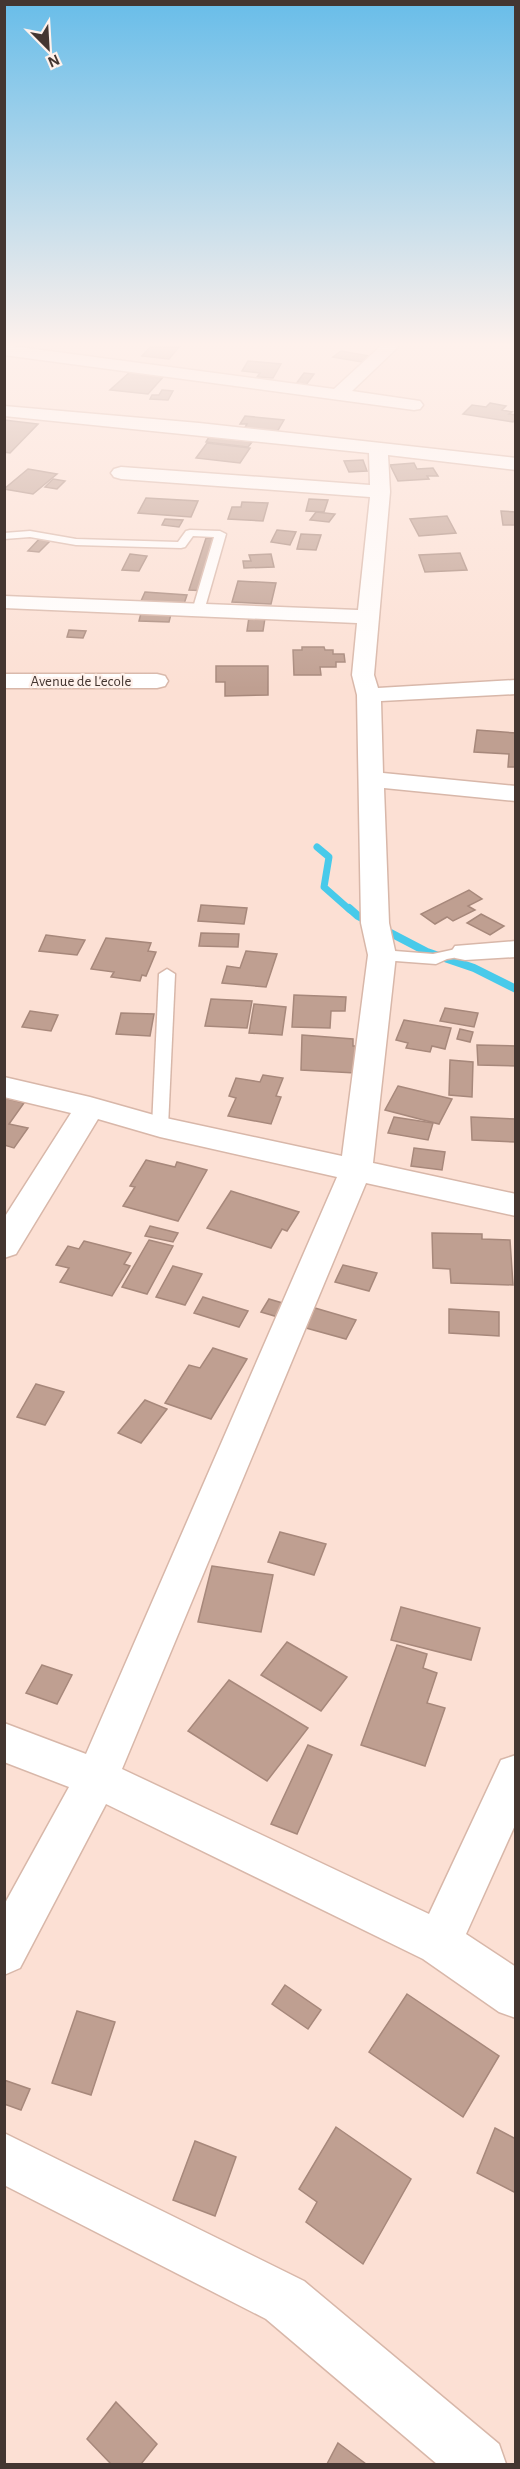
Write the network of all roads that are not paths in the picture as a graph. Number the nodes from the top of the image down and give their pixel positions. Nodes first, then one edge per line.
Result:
1 (132, 458) edge
2 (378, 458) edge
3 (488, 458) edge
4 (512, 460) edge
5 (380, 492) junction
6 (4, 536) edge
7 (4, 602) edge
8 (198, 611) junction
9 (370, 617) junction
10 (4, 681) edge
11 (158, 681) dead end
12 (516, 687) edge
13 (369, 695) junction
14 (372, 779) junction
15 (516, 794) edge
16 (516, 949) edge
17 (382, 955) junction
18 (448, 955) joint
19 (167, 974) dead end
20 (4, 1087) edge
21 (90, 1107) junction
22 (160, 1127) junction
23 (356, 1169) junction
24 (516, 1205) edge
25 (4, 1246) edge
26 (4, 1742) edge
27 (516, 1774) edge
28 (97, 1778) junction
29 (439, 1943) junction
30 (4, 1952) edge
31 (516, 1995) edge
32 (4, 2158) edge
33 (479, 2464) edge

1 - 5 street
2 - 5 street
3 - 4 street
5 - 9 street
6 - 8 lane
7 - 8 street
8 - 9 street
9 - 13 street
10 - 11 street, Avenue de L'ecole
12 - 13 street
13 - 14 street
14 - 15 street
14 - 17 street
16 - 18 street
17 - 18 lane
17 - 23 street
19 - 22 lane
20 - 21 street
21 - 22 street
21 - 25 street
22 - 23 street
23 - 24 street
23 - 28 street
26 - 28 street
27 - 29 street
28 - 29 street
28 - 30 street
29 - 31 street
32 - 33 street

